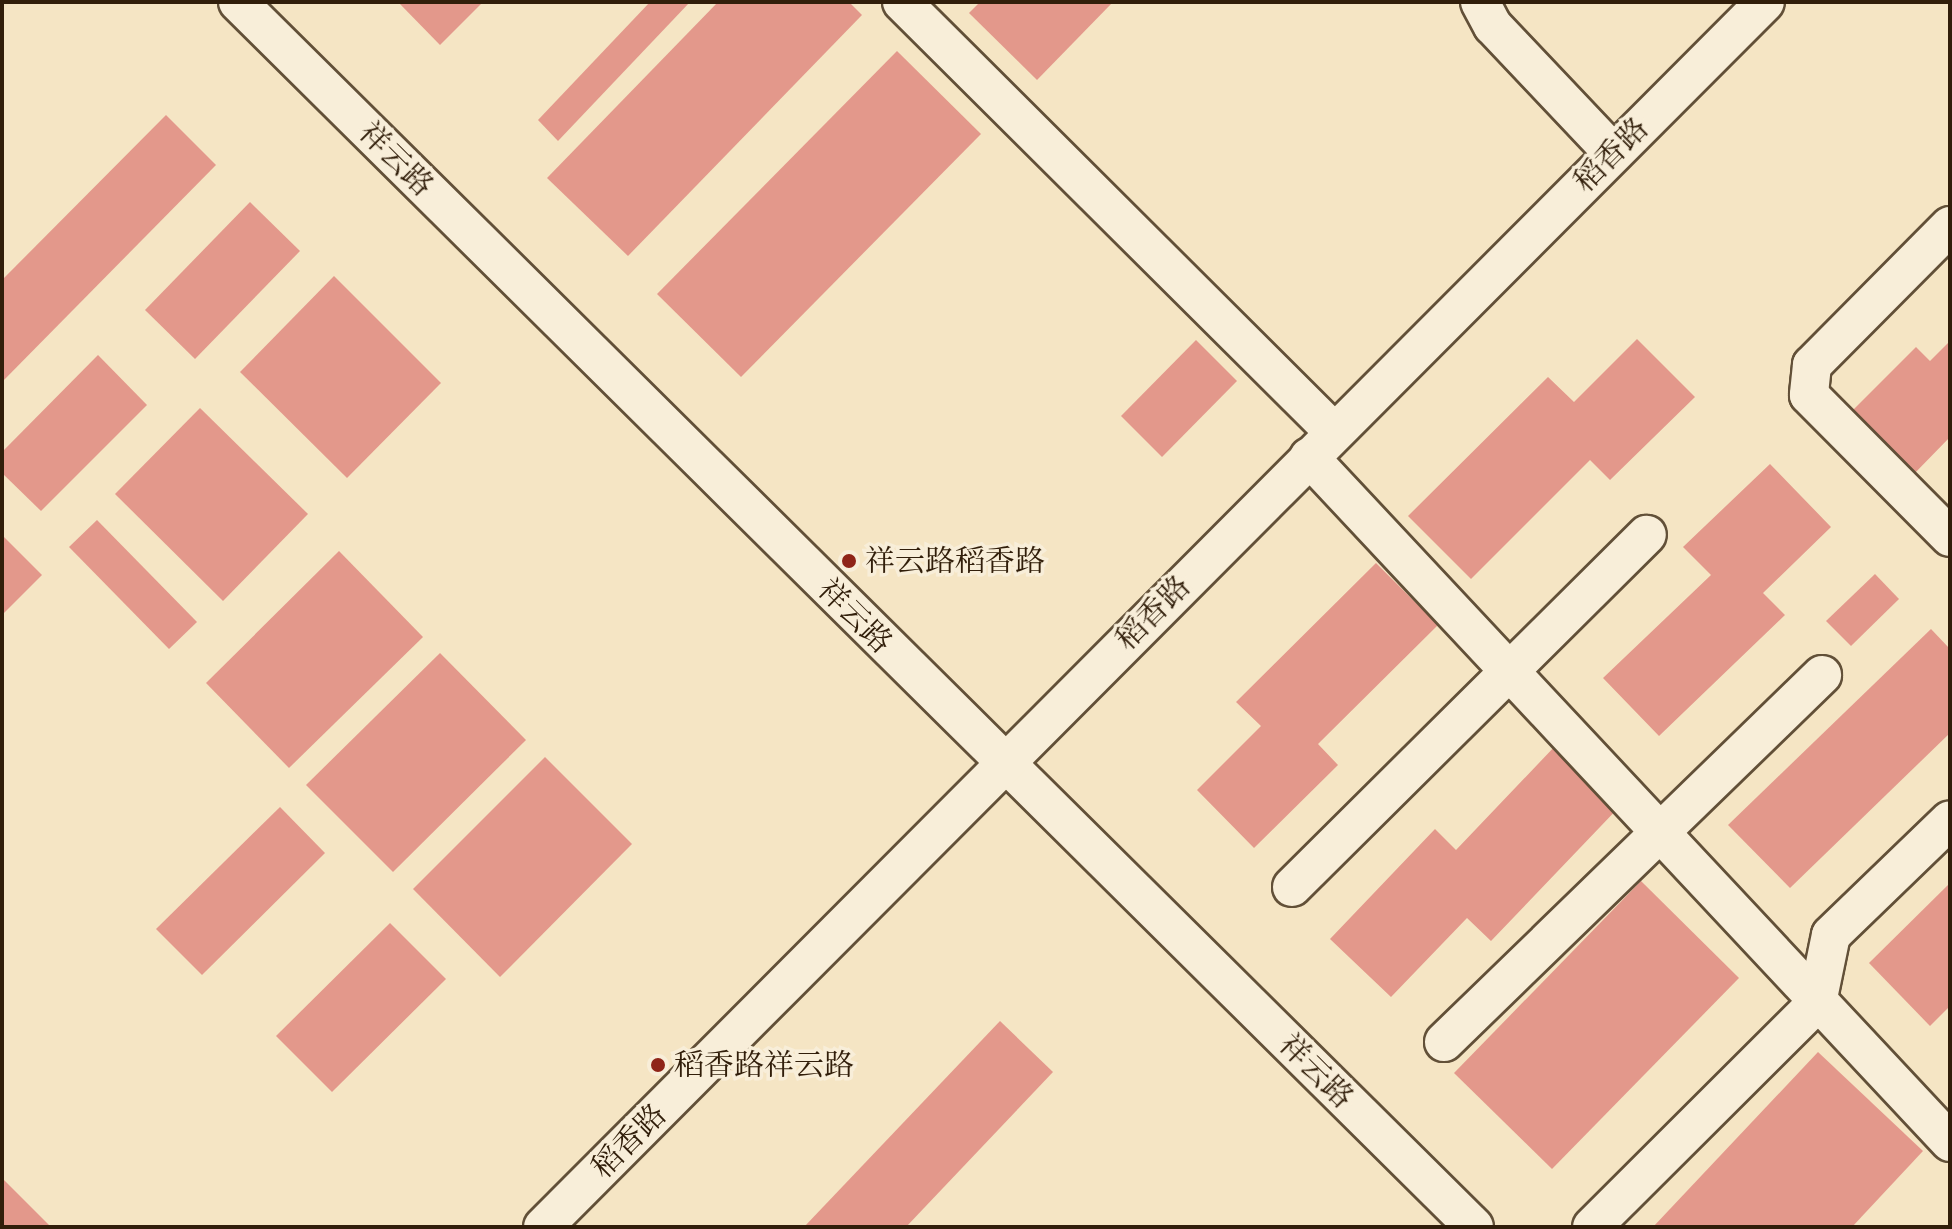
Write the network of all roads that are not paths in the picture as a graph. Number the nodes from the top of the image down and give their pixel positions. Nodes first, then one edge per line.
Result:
1 (238, 2) edge
2 (902, 2) edge
3 (1480, 2) edge
4 (1765, 2) edge
5 (1613, 153) junction
6 (1950, 226) edge
7 (1321, 445) junction
8 (1647, 535) dead end
9 (1950, 537) edge
10 (1509, 672) junction
11 (1822, 675) dead end
12 (1003, 763) junction
13 (1950, 820) edge
14 (1659, 833) junction
15 (1292, 887) dead end
16 (1817, 1003) junction
17 (1444, 1042) dead end
18 (1950, 1142) edge
19 (543, 1227) edge
20 (1474, 1227) edge
21 (1592, 1227) edge

1 - 12 street, 祥云路
2 - 7 street
3 - 5 street
4 - 5 street, 稻香路
5 - 7 street, 稻香路
6 - 9 street
7 - 10 street
7 - 12 street, 稻香路
8 - 10 street
10 - 14 street
10 - 15 street
11 - 14 street
12 - 19 street, 稻香路
12 - 20 street, 祥云路
13 - 16 street
14 - 16 street
14 - 17 street
16 - 18 street
16 - 21 street

